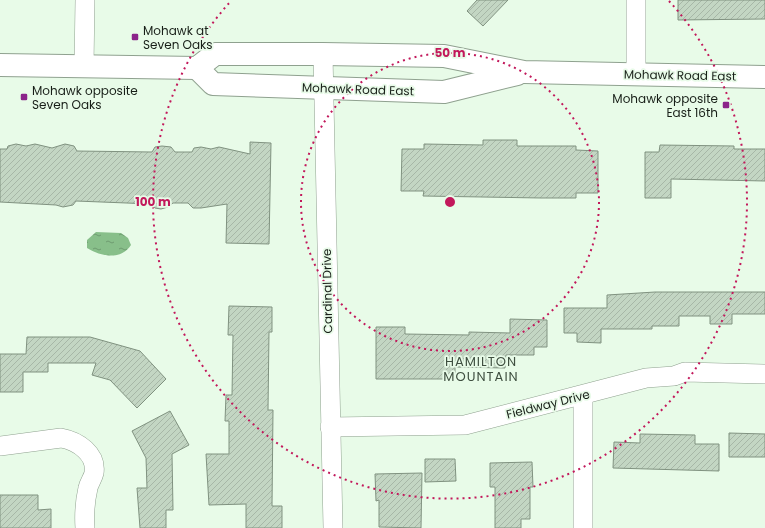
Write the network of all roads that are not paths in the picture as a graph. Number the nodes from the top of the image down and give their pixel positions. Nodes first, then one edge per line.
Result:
1 (85, 0) edge
2 (636, 0) edge
3 (323, 54) junction
4 (0, 65) edge
5 (84, 66) junction
6 (197, 68) junction
7 (524, 72) junction
8 (636, 75) junction
9 (765, 77) edge
10 (322, 88) junction
11 (765, 374) edge
12 (583, 395) junction
13 (330, 427) junction
14 (0, 446) edge
15 (84, 528) edge
16 (333, 528) edge
17 (583, 528) edge

1 - 5 street
2 - 8 street
3 - 6 main road, Mohawk Road East
3 - 7 main road, Mohawk Road East
3 - 10 street, Cardinal Drive
4 - 5 main road
5 - 6 main road
6 - 10 main road, Mohawk Road East
7 - 8 main road, Mohawk Road East
7 - 10 main road, Mohawk Road East
8 - 9 main road, Mohawk Road East
10 - 13 street, Cardinal Drive
11 - 12 street, Fieldway Drive
12 - 13 street, Fieldway Drive
12 - 17 street
13 - 16 street, Cardinal Drive
14 - 15 street

